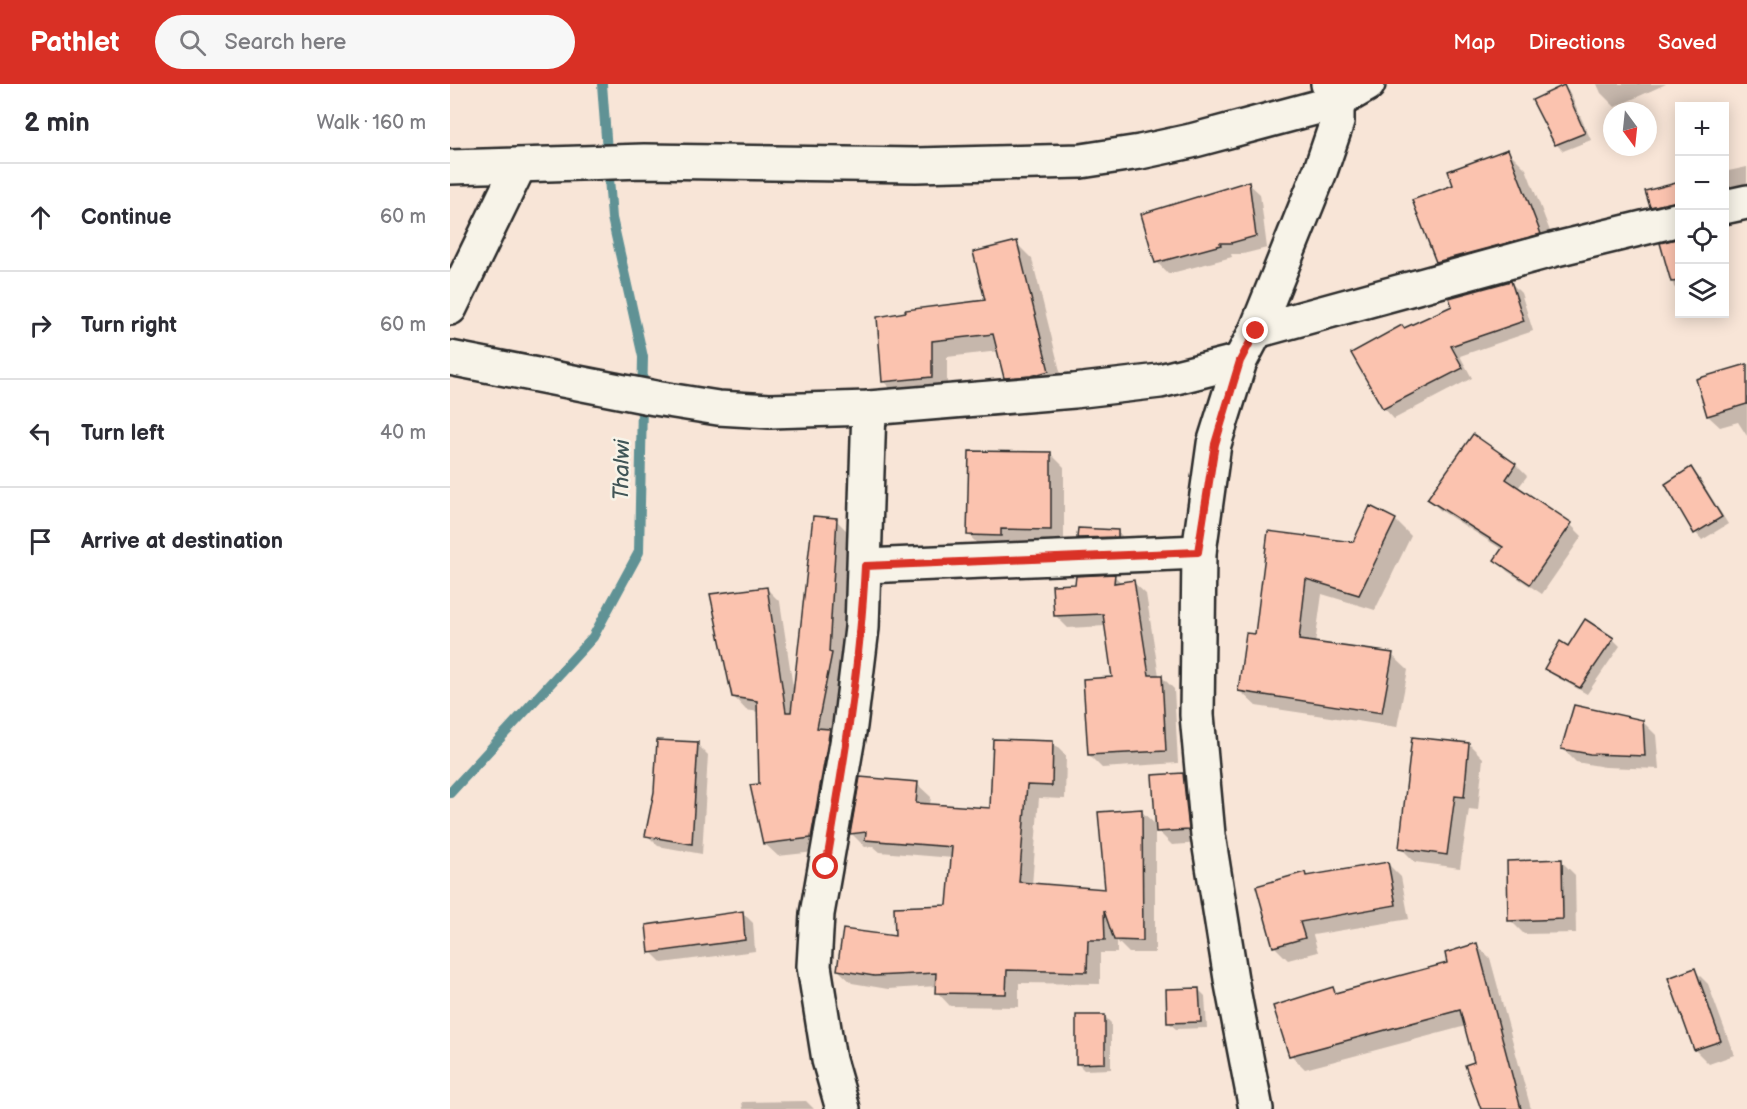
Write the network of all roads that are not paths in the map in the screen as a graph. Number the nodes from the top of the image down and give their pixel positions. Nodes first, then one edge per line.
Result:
1 (1368, 84) edge
2 (1332, 93) edge
3 (519, 166) junction
4 (450, 167) edge
5 (1747, 202) edge
6 (1729, 206) edge
7 (1675, 220) edge
8 (450, 308) edge
9 (1256, 331) junction
10 (450, 358) edge
11 (1240, 361) junction
12 (868, 408) junction
13 (1198, 552) junction
14 (865, 566) junction
15 (843, 1109) edge
16 (1256, 1109) edge

1 - 2 street
2 - 3 street
2 - 9 street
3 - 4 street
3 - 8 street
5 - 6 street
7 - 9 street
9 - 11 street
10 - 12 street
11 - 12 street
11 - 13 street
12 - 14 street
13 - 14 street
13 - 16 street
14 - 15 street

